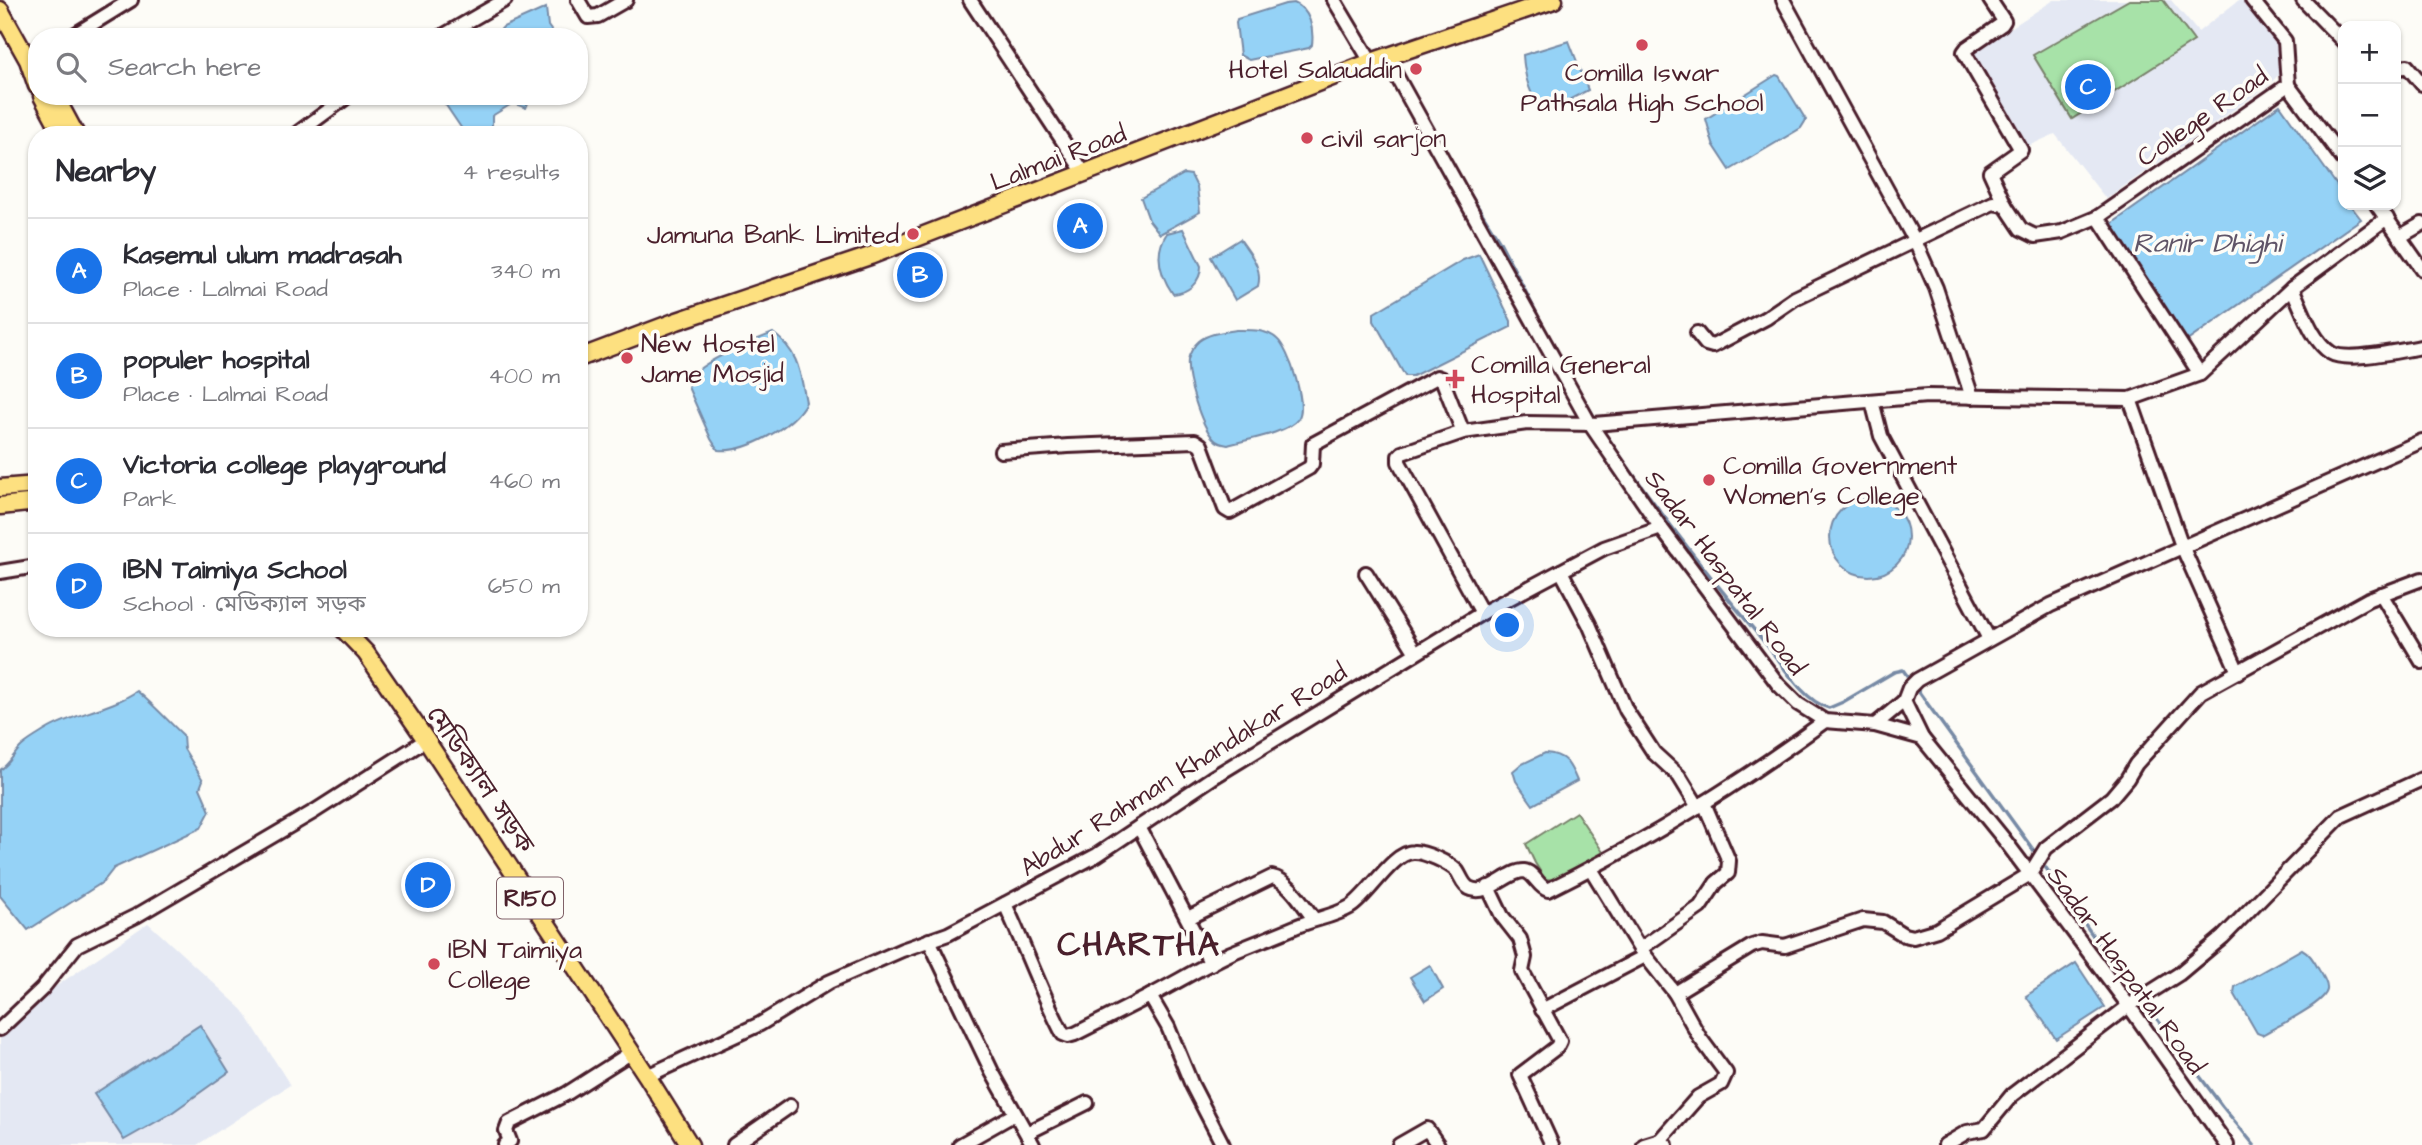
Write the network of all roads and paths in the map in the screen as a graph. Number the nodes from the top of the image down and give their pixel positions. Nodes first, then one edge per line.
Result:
1 (131, 0) edge
2 (505, 0) edge
3 (578, 0) edge
4 (626, 0) edge
5 (1334, 0) edge
6 (1554, 0) edge
7 (1783, 0) edge
8 (1990, 0) edge
9 (2252, 0) edge
10 (2303, 0) edge
11 (972, 1) edge
12 (0, 10) edge
13 (86, 28) edge
14 (457, 28) edge
15 (2338, 36) edge
16 (28, 53) edge
17 (1379, 59) junction
18 (2401, 68) edge
19 (2422, 84) edge
20 (2288, 85) junction
21 (47, 105) edge
22 (60, 105) edge
23 (336, 105) edge
24 (58, 126) edge
25 (71, 126) edge
26 (307, 126) edge
27 (2338, 152) edge
28 (1084, 173) junction
29 (2005, 205) junction
30 (2381, 210) edge
31 (2098, 217) junction
32 (2387, 218) junction
33 (2422, 224) edge
34 (2400, 236) junction
35 (1915, 241) junction
36 (2422, 269) edge
37 (2292, 288) junction
38 (1697, 333) dead end
39 (2422, 347) edge
40 (588, 355) edge
41 (2200, 374) junction
42 (1972, 397) junction
43 (2130, 399) junction
44 (1872, 401) junction
45 (1592, 424) junction
46 (1463, 432) junction
47 (2422, 441) edge
48 (1001, 451) dead end
49 (28, 486) edge
50 (0, 488) edge
51 (28, 503) edge
52 (0, 506) edge
53 (1661, 528) junction
54 (2182, 546) junction
55 (28, 567) edge
56 (1561, 571) junction
57 (0, 572) edge
58 (1366, 573) dead end
59 (2422, 579) edge
60 (2381, 594) junction
61 (1482, 613) junction
62 (351, 637) edge
63 (359, 637) edge
64 (1989, 639) junction
65 (366, 653) junction
66 (1416, 653) junction
67 (2422, 662) edge
68 (2238, 672) junction
69 (1903, 701) junction
70 (1825, 721) junction
71 (1875, 725) junction
72 (1922, 738) junction
73 (426, 740) junction
74 (2422, 779) edge
75 (1701, 805) junction
76 (1139, 827) junction
77 (1591, 869) junction
78 (2030, 874) junction
79 (1488, 887) junction
80 (1005, 904) junction
81 (1188, 918) junction
82 (1314, 919) junction
83 (929, 940) junction
84 (1642, 952) junction
85 (1211, 964) junction
86 (1675, 993) junction
87 (1150, 996) junction
88 (2130, 1005) junction
89 (1542, 1010) junction
90 (0, 1029) edge
91 (632, 1052) junction
92 (648, 1076) junction
93 (1087, 1102) dead end
94 (790, 1106) dead end
95 (1015, 1114) junction
96 (1030, 1139) edge
97 (1663, 1143) edge
98 (511, 1144) edge
99 (690, 1145) edge
100 (734, 1145) edge
101 (960, 1145) edge
102 (1223, 1145) edge
103 (1399, 1145) edge
104 (1438, 1145) edge
105 (1552, 1145) edge
106 (1644, 1145) edge
107 (1945, 1145) edge
108 (2227, 1145) edge

1 - 13 street
2 - 14 street
3 - 4 street
5 - 17 street, Sadar Haspatal Road
6 - 17 main road, Lalmai Road
7 - 35 street
8 - 29 street
9 - 20 street, College Road
10 - 15 street
11 - 28 street
12 - 16 main road
17 - 28 main road, Lalmai Road
17 - 45 street, Sadar Haspatal Road
18 - 19 street
20 - 27 street
20 - 31 street, College Road
21 - 24 main road
22 - 25 main road
23 - 26 street
28 - 40 main road, Lalmai Road
29 - 31 street, College Road
29 - 35 street
30 - 32 street
31 - 41 street
32 - 34 street
32 - 37 street
33 - 34 street
34 - 36 street
35 - 38 street
35 - 42 street
37 - 39 street
37 - 41 street
41 - 43 street
42 - 43 street
42 - 44 street
43 - 54 street
44 - 45 street
44 - 64 street
45 - 46 street
45 - 53 street, Sadar Haspatal Road
46 - 48 street
46 - 61 street
47 - 54 street
49 - 50 main road
51 - 52 main road
53 - 56 street, Abdur Rahman Khandakar Road
53 - 70 street, Sadar Haspatal Road
54 - 64 street
54 - 68 street
55 - 57 street
56 - 61 street, Abdur Rahman Khandakar Road
56 - 75 street
58 - 66 street
59 - 60 street
60 - 67 street
60 - 68 street
61 - 66 street, Abdur Rahman Khandakar Road
62 - 65 main road, মেডিক্যাল সড়ক / R150
63 - 65 main road, মেডিক্যাল সড়ক / R150
64 - 69 street
65 - 73 main road, মেডিক্যাল সড়ক / R150
66 - 76 street, Abdur Rahman Khandakar Road
68 - 78 street
69 - 71 street
69 - 72 street
70 - 71 street, Sadar Haspatal Road
70 - 75 street
71 - 72 street, Sadar Haspatal Road
72 - 78 street, Sadar Haspatal Road
73 - 90 street
73 - 91 main road, মেডিক্যাল সড়ক / R150
74 - 88 street
75 - 77 street
75 - 84 street
76 - 80 street, Abdur Rahman Khandakar Road
76 - 81 street
77 - 79 street
77 - 84 street
78 - 86 street
78 - 88 street, Sadar Haspatal Road
79 - 82 street
79 - 89 street
80 - 83 street, Abdur Rahman Khandakar Road
80 - 87 street
81 - 82 street
81 - 85 street
82 - 85 street
83 - 92 street, Abdur Rahman Khandakar Road
83 - 95 street
84 - 86 street
84 - 89 street
85 - 87 street
86 - 97 street
87 - 102 street
88 - 107 street
88 - 108 street, Sadar Haspatal Road
89 - 105 street
91 - 92 main road, মেডিক্যাল সড়ক / R150
91 - 98 street
92 - 99 main road, মেডিক্যাল সড়ক / R150
93 - 96 street
94 - 100 street
95 - 96 street
95 - 101 street
97 - 106 street
103 - 104 street

